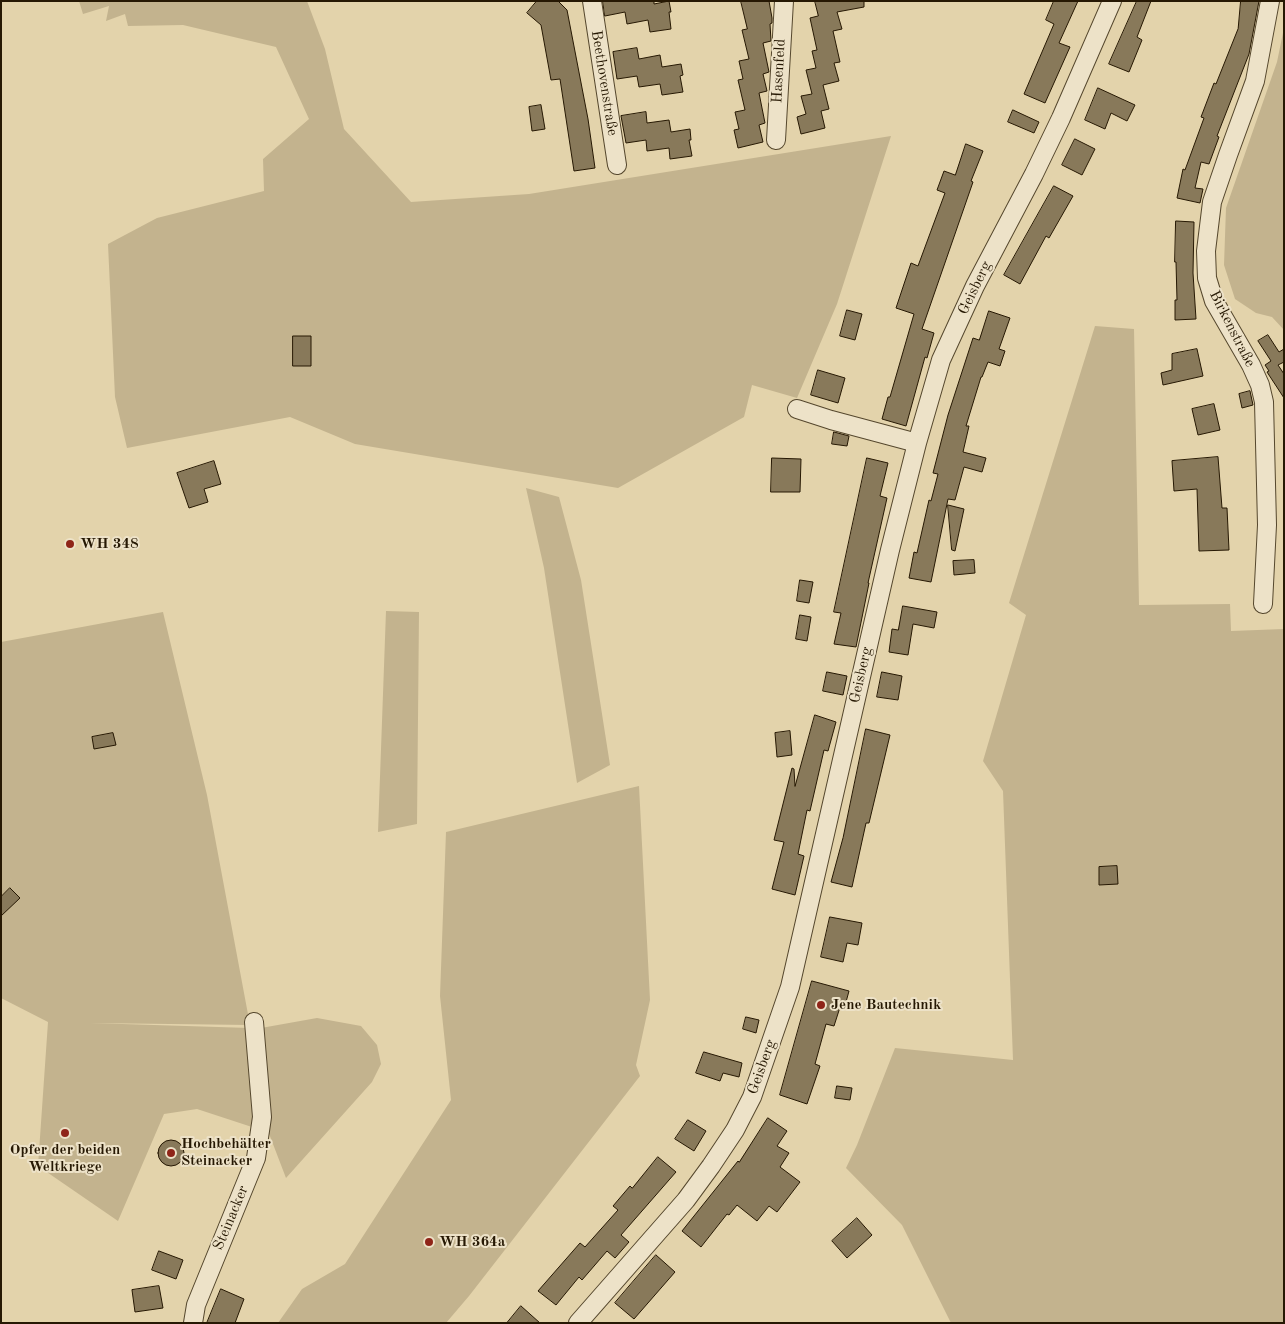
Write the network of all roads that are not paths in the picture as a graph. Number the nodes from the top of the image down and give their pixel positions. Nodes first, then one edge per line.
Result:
1 (592, 1) edge
2 (784, 1) edge
3 (1112, 1) edge
4 (1270, 1) edge
5 (776, 140) dead end
6 (617, 165) dead end
7 (797, 409) dead end
8 (917, 442) junction
9 (1263, 604) dead end
10 (254, 1022) dead end
11 (193, 1323) edge
12 (578, 1323) edge

1 - 6 street, Beethovenstraße
2 - 5 street, Hasenfeld
3 - 8 street, Geisberg
4 - 9 street, Birkenstraße
7 - 8 street
8 - 12 street, Geisberg
10 - 11 street, Steinacker

